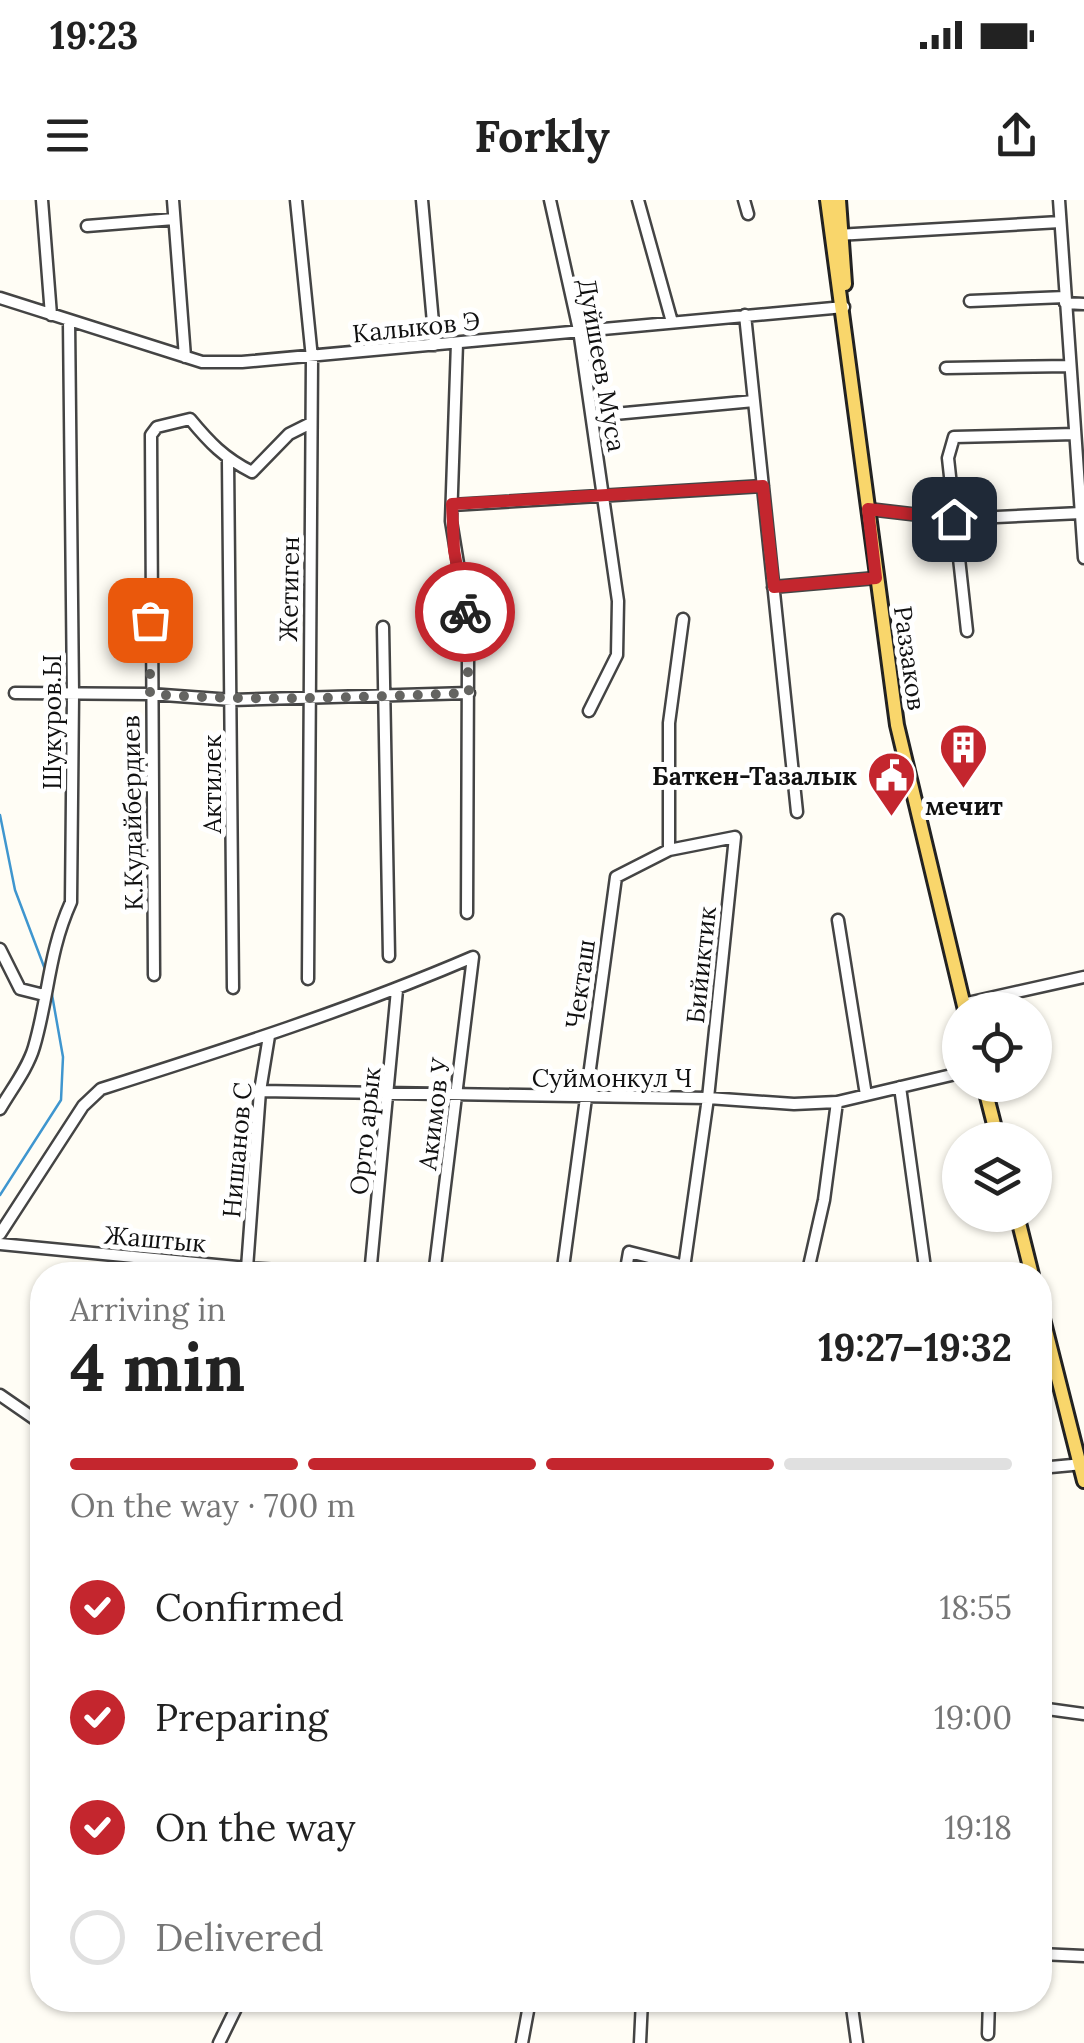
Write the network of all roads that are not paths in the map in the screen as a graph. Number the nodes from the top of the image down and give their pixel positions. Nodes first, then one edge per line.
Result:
1 (42, 200) edge
2 (172, 200) edge
3 (296, 200) edge
4 (422, 200) edge
5 (550, 200) edge
6 (638, 200) edge
7 (744, 200) edge
8 (828, 200) edge
9 (839, 200) edge
10 (1059, 200) edge
11 (748, 214) dead end
12 (174, 219) junction
13 (1060, 222) junction
14 (87, 226) dead end
15 (837, 235) junction
16 (0, 298) edge
17 (970, 300) dead end
18 (1065, 300) junction
19 (1084, 304) edge
20 (844, 306) junction
21 (51, 315) junction
22 (745, 316) junction
23 (69, 320) junction
24 (672, 322) junction
25 (579, 330) junction
26 (457, 343) junction
27 (435, 345) junction
28 (184, 356) junction
29 (312, 358) junction
30 (1070, 366) junction
31 (946, 368) dead end
32 (754, 401) junction
33 (593, 416) junction
34 (311, 423) junction
35 (1075, 434) junction
36 (228, 460) junction
37 (763, 486) junction
38 (604, 496) junction
39 (452, 504) junction
40 (868, 509) junction
41 (1081, 513) junction
42 (954, 519) junction
43 (1084, 558) edge
44 (876, 578) junction
45 (774, 587) junction
46 (682, 619) dead end
47 (383, 627) dead end
48 (967, 631) dead end
49 (15, 693) dead end
50 (469, 693) junction
51 (73, 694) junction
52 (150, 694) junction
53 (384, 696) junction
54 (308, 698) junction
55 (232, 700) junction
56 (589, 711) dead end
57 (797, 812) dead end
58 (669, 850) junction
59 (467, 913) dead end
60 (838, 920) dead end
61 (0, 949) edge
62 (389, 956) dead end
63 (154, 976) dead end
64 (1084, 976) edge
65 (308, 979) dead end
66 (233, 988) dead end
67 (397, 990) junction
68 (960, 992) edge
69 (1022, 992) edge
70 (44, 995) junction
71 (269, 1036) junction
72 (942, 1077) edge
73 (900, 1087) junction
74 (260, 1091) junction
75 (390, 1095) junction
76 (866, 1095) junction
77 (457, 1096) junction
78 (584, 1098) junction
79 (708, 1098) junction
80 (837, 1102) junction
81 (0, 1109) edge
82 (1021, 1232) edge
83 (0, 1234) edge
84 (0, 1244) edge
85 (185, 1262) edge
86 (247, 1262) edge
87 (370, 1262) edge
88 (436, 1262) edge
89 (564, 1262) edge
90 (627, 1262) edge
91 (660, 1262) edge
92 (685, 1262) edge
93 (810, 1262) edge
94 (924, 1262) edge
95 (1029, 1262) edge
96 (1052, 1351) edge
97 (0, 1395) edge
98 (30, 1416) edge
99 (1082, 1464) edge
100 (1052, 1467) edge
101 (1084, 1481) edge
102 (1052, 1710) edge
103 (1084, 1714) edge
104 (1052, 1955) edge
105 (1084, 1956) edge
106 (234, 2012) edge
107 (528, 2012) edge
108 (641, 2012) edge
109 (853, 2012) edge
110 (988, 2012) edge
111 (988, 2034) dead end
112 (219, 2043) edge
113 (522, 2043) edge
114 (640, 2043) edge
115 (856, 2043) edge

1 - 21 street
2 - 12 street
3 - 29 street, Жетиген
4 - 27 street
5 - 25 street, Дуйшеев Муса
6 - 24 street
7 - 11 street
8 - 15 main road
9 - 15 main road
10 - 13 street
12 - 14 street
12 - 28 street
13 - 15 street
13 - 18 street
15 - 20 main road, Раззаков
16 - 21 street, Калыков Э
17 - 18 street
18 - 19 street
18 - 30 street
20 - 22 street, Калыков Э
20 - 40 main road, Раззаков
21 - 23 street, Калыков Э
22 - 24 street, Калыков Э
22 - 32 street
23 - 28 street, Калыков Э
23 - 51 street, Шукуров.Ы
24 - 25 street, Калыков Э
25 - 26 street, Калыков Э
25 - 33 street, Дуйшеев Муса
26 - 27 street, Калыков Э
26 - 39 street
27 - 29 street, Калыков Э
28 - 29 street, Калыков Э
29 - 34 street, Жетиген
30 - 31 street
30 - 35 street
32 - 33 street
32 - 37 street
33 - 38 street, Дуйшеев Муса
34 - 36 street
34 - 54 street, Жетиген
35 - 41 street
35 - 42 street
36 - 52 street, К.Кудайбердиев
36 - 55 street, Актилек
37 - 38 street
37 - 45 street
38 - 39 street
38 - 56 street, Дуйшеев Муса
39 - 50 street
40 - 42 street
40 - 44 main road, Раззаков
41 - 42 street
41 - 43 street
42 - 48 street
44 - 45 street
44 - 68 main road, Раззаков
45 - 57 street
46 - 58 street
47 - 53 street
49 - 51 street
50 - 53 street
50 - 59 street
51 - 52 street
51 - 70 street, Шукуров.Ы
52 - 55 street
52 - 63 street, К.Кудайбердиев
53 - 54 street
53 - 62 street
54 - 55 street
54 - 65 street, Жетиген
55 - 66 street, Актилек
58 - 78 street, Чекташ
58 - 79 street, Бийиктик
60 - 76 street
61 - 70 street
64 - 69 street
67 - 71 street
67 - 75 street, Орто арык
67 - 77 street, Акимов У
70 - 81 street, Шукуров.Ы
71 - 74 street, Нишанов С
71 - 83 street
72 - 73 street, Суймонкул Ч
73 - 76 street, Суймонкул Ч
73 - 94 street
74 - 75 street, Суймонкул Ч
74 - 86 street, Нишанов С
75 - 77 street, Суймонкул Ч
75 - 87 street, Орто арык
76 - 80 street, Суймонкул Ч
77 - 78 street, Суймонкул Ч
77 - 88 street, Акимов У
78 - 79 street, Суймонкул Ч
78 - 89 street, Чекташ
79 - 80 street, Суймонкул Ч
79 - 92 street, Бийиктик
80 - 93 street
82 - 95 main road
84 - 85 street, Жаштык
90 - 91 street
96 - 99 main road
97 - 98 street
99 - 100 street
99 - 101 main road
102 - 103 street
104 - 105 street
106 - 112 street
107 - 113 street
108 - 114 street
109 - 115 street
110 - 111 street

